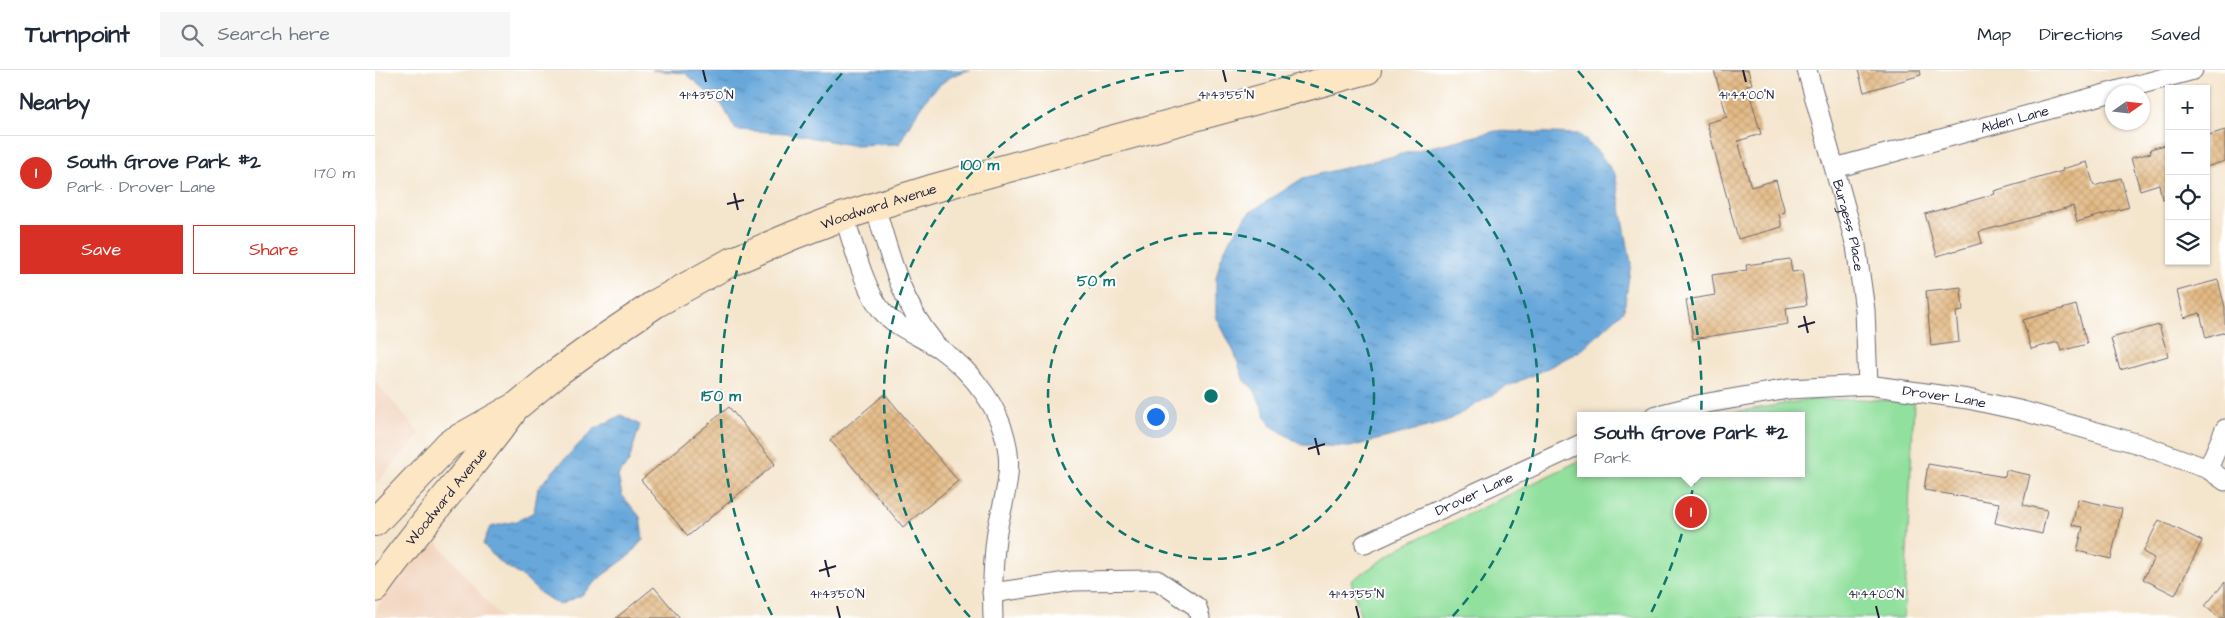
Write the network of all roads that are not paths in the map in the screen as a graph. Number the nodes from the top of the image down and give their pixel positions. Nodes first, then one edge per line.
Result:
1 (1367, 70) edge
2 (1807, 70) edge
3 (2193, 70) edge
4 (1835, 168) junction
5 (875, 206) junction
6 (844, 216) junction
7 (938, 348) junction
8 (1868, 385) junction
9 (518, 406) junction
10 (1670, 412) edge
11 (2225, 429) edge
12 (1577, 446) edge
13 (2208, 469) junction
14 (2225, 480) edge
15 (375, 522) edge
16 (1365, 544) dead end
17 (375, 588) edge
18 (992, 594) junction
19 (993, 618) edge
20 (1200, 618) edge

1 - 5 main road, Woodward Avenue
2 - 4 street, Burgess Place
3 - 4 street, Alden Lane
4 - 8 street, Burgess Place
5 - 6 main road, Woodward Avenue
5 - 7 street
6 - 7 street
6 - 9 main road, Woodward Avenue
7 - 18 street
8 - 10 street, Drover Lane
8 - 13 street, Drover Lane
9 - 15 main road, Woodward Avenue
9 - 17 main road, Woodward Avenue
11 - 13 street
12 - 16 street, Drover Lane
13 - 14 street, Drover Lane
18 - 19 street
18 - 20 street

